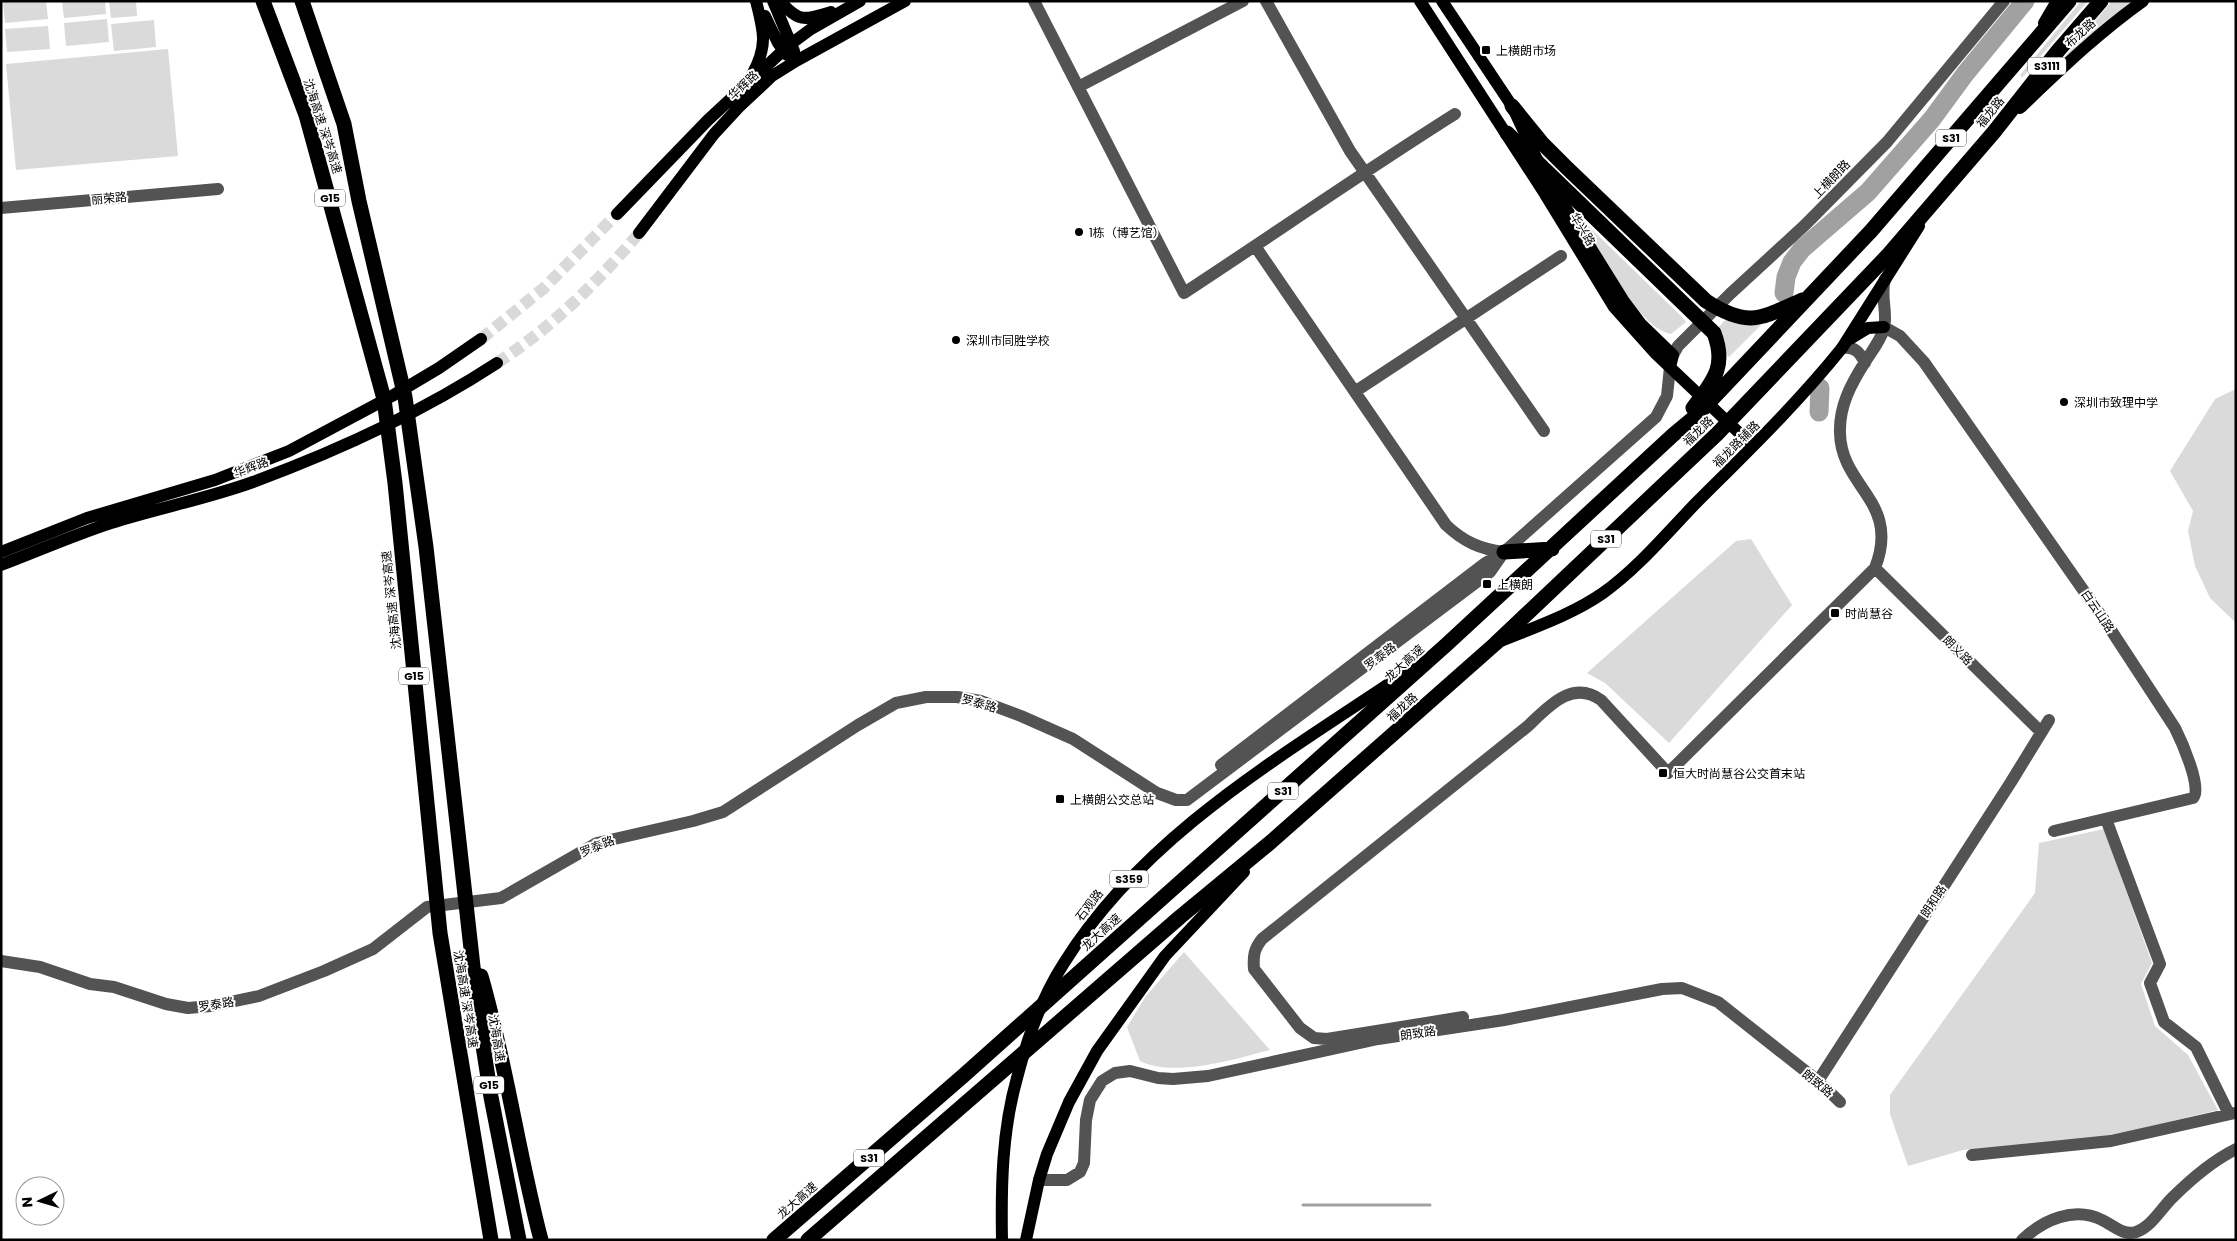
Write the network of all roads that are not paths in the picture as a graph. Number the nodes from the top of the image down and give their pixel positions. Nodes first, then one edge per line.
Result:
1 (263, 1) edge
2 (302, 1) edge
3 (757, 1) edge
4 (774, 1) edge
5 (780, 1) edge
6 (905, 1) edge
7 (1243, 1) edge
8 (1266, 1) edge
9 (1420, 1) edge
10 (1442, 1) edge
11 (2004, 1) edge
12 (2057, 1) edge
13 (2069, 1) edge
14 (2101, 1) edge
15 (2143, 1) edge
16 (859, 2) edge
17 (1038, 3) edge
18 (2030, 45) junction
19 (787, 47) junction
20 (796, 60) junction
21 (747, 84) junction
22 (1078, 87) junction
23 (1512, 106) junction
24 (1455, 114) dead end
25 (1994, 132) junction
26 (1507, 133) junction
27 (1541, 168) junction
28 (1364, 171) junction
29 (218, 189) dead end
30 (1936, 199) junction
31 (1, 208) edge
32 (617, 214) tunnel mouth
33 (639, 233) tunnel mouth
34 (1255, 246) junction
35 (1562, 256) dead end
36 (1886, 277) junction
37 (1808, 297) junction
38 (1467, 319) junction
39 (1884, 327) junction
40 (481, 339) tunnel mouth
41 (1842, 348) junction
42 (1672, 361) junction
43 (497, 363) tunnel mouth
44 (1865, 363) junction
45 (1716, 388) junction
46 (1356, 391) junction
47 (1544, 431) dead end
48 (1753, 446) junction
49 (89, 524) junction
50 (1552, 549) junction
51 (1, 552) edge
52 (1504, 552) junction
53 (1, 565) edge
54 (1875, 568) junction
55 (1495, 644) junction
56 (1446, 645) junction
57 (2049, 720) dead end
58 (2041, 732) junction
59 (2106, 819) junction
60 (2054, 831) dead end
61 (1272, 841) junction
62 (468, 929) junction
63 (1, 961) edge
64 (1463, 1017) dead end
65 (1818, 1082) junction
66 (1840, 1102) dead end
67 (2232, 1114) edge
68 (2236, 1149) edge
69 (1972, 1156) dead end
70 (1039, 1180) junction
71 (491, 1239) edge
72 (519, 1240) edge
73 (541, 1240) edge
74 (774, 1240) edge
75 (808, 1240) edge
76 (1002, 1240) edge
77 (1026, 1240) edge
78 (2022, 1240) edge

1 - 71 highway, 沈海高速 深岑高速 / G15
2 - 62 highway, 沈海高速 深岑高速 / G15
3 - 19 main road
3 - 21 main road
4 - 19 main road
5 - 16 main road
6 - 20 main road, 华辉路
7 - 22 street
8 - 28 street
9 - 26 main road, 华兴路
10 - 23 main road, 华兴路
11 - 42 street, 上横朗路
12 - 18 main road, S31
13 - 18 highway, 福龙路 / S3111
14 - 25 highway, 福龙路 / S3111
15 - 25 main road, 布龙路 / S31
16 - 19 main road, 华辉路
17 - 22 street
18 - 37 highway, 福龙路 / S31
19 - 20 main road
19 - 21 main road, 华辉路
20 - 33 main road, 华辉路
21 - 32 main road, 华辉路
22 - 34 street
23 - 27 main road, 华兴路
23 - 37 highway
24 - 28 street
25 - 30 highway, 福龙路 / S31
26 - 27 highway
26 - 42 main road, 华兴路
27 - 42 main road, 华兴路
27 - 45 highway
28 - 34 street
28 - 38 street
29 - 31 street, 丽荣路
30 - 36 main road, 福龙路辅路
30 - 55 highway, 福龙路 / S31
34 - 46 street
35 - 38 street
36 - 39 street
36 - 41 main road, 福龙路辅路
37 - 45 highway, 福龙路 / S31
38 - 46 street
38 - 47 street
39 - 41 main road
39 - 44 street
39 - 59 street, 白云山路
40 - 49 main road, 华辉路
41 - 44 street
41 - 48 main road, 福龙路辅路
42 - 48 main road, 华兴路
42 - 52 street, 罗泰路
43 - 49 main road, 华辉路
44 - 54 street
45 - 50 highway, 福龙路 / S31
46 - 52 street
48 - 55 main road, 福龙路辅路
49 - 51 main road, 华辉路
49 - 53 main road, 华辉路
50 - 52 highway
50 - 56 highway, 福龙路 / S31
52 - 63 street, 罗泰路
54 - 58 street, 朗义路
54 - 64 street
55 - 61 highway, 福龙路 / S31
56 - 74 highway, 龙大高速 / S31
56 - 76 main road, 石观路 / S359
57 - 58 street, 朗和路
58 - 65 street, 朗和路
59 - 60 street, 白云山路
59 - 67 street
61 - 70 main road
61 - 75 highway, S31
62 - 72 highway, 沈海高速 / G15
62 - 73 highway
65 - 66 street, 朗致路
65 - 70 street, 朗致路
67 - 69 street
68 - 78 street
70 - 77 main road

